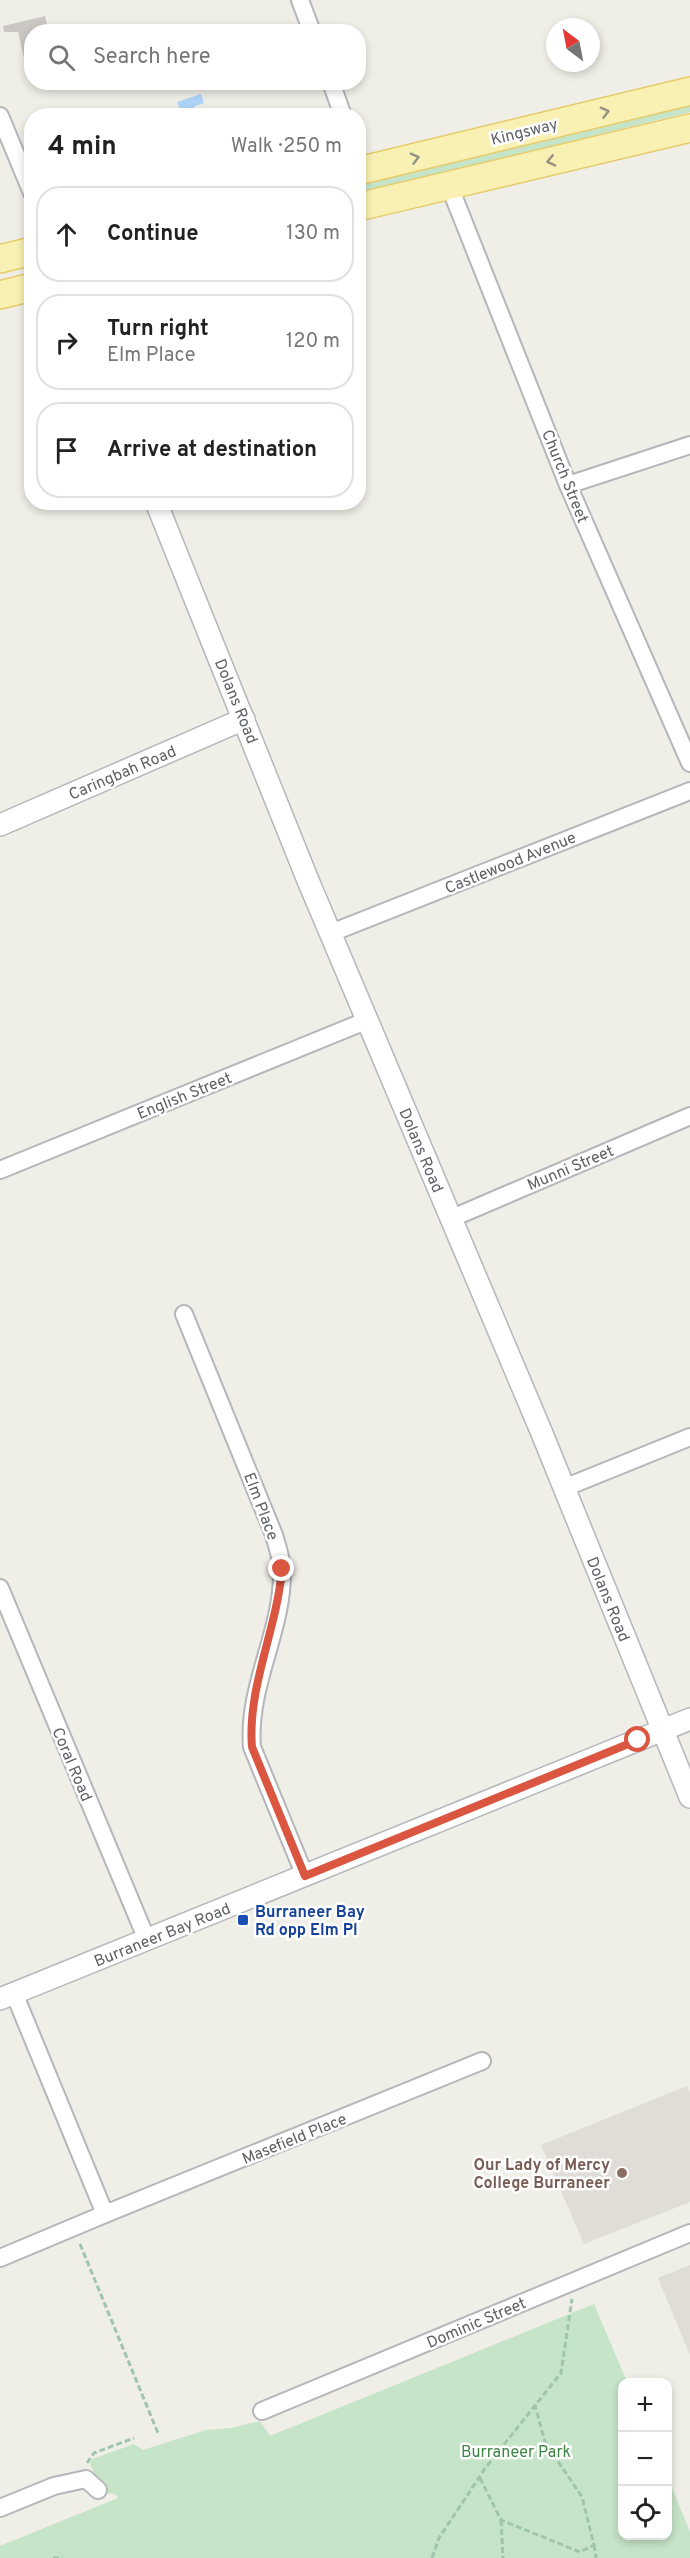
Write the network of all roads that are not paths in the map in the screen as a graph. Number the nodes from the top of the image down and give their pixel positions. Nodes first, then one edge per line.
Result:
1 (300, 0) edge
2 (309, 24) edge
3 (334, 90) edge
4 (690, 91) edge
5 (340, 108) edge
6 (0, 116) edge
7 (690, 128) edge
8 (366, 165) edge
9 (24, 174) edge
10 (449, 185) junction
11 (366, 205) edge
12 (24, 253) edge
13 (0, 259) edge
14 (24, 289) edge
15 (0, 295) edge
16 (690, 445) edge
17 (568, 485) junction
18 (159, 510) edge
19 (244, 719) junction
20 (690, 763) edge
21 (690, 790) edge
22 (0, 825) edge
23 (331, 933) junction
24 (368, 1020) junction
25 (690, 1116) edge
26 (0, 1170) edge
27 (450, 1218) junction
28 (184, 1314) dead end
29 (690, 1437) edge
30 (564, 1488) junction
31 (0, 1588) edge
32 (690, 1719) edge
33 (662, 1731) junction
34 (690, 1797) edge
35 (305, 1876) junction
36 (147, 1940) junction
37 (7, 1996) edge
38 (482, 2061) dead end
39 (105, 2214) junction
40 (690, 2233) edge
41 (0, 2258) edge
42 (262, 2410) dead end
43 (90, 2478) road end
44 (0, 2508) edge

1 - 2 street
3 - 5 street
8 -> 4 main road, Kingsway
6 - 9 street
7 -> 10 main road
10 - 11 main road
10 - 17 street, Church Street
12 - 13 main road
14 - 15 main road
16 - 17 street
17 - 20 street, Church Street
18 - 19 street, Dolans Road
19 - 22 street, Caringbah Road
19 - 23 street, Dolans Road
21 - 23 street, Castlewood Avenue
23 - 24 street, Dolans Road
24 - 26 street, English Street
24 - 27 street, Dolans Road
25 - 27 street, Munni Street
27 - 30 street, Dolans Road
28 - 35 street, Elm Place
29 - 30 street
30 - 33 street, Dolans Road
31 - 36 street, Coral Road
32 - 33 street, Burraneer Bay Road
33 - 34 street, Dolans Road
33 - 35 street, Burraneer Bay Road
35 - 36 street, Burraneer Bay Road
36 - 37 street, Burraneer Bay Road
37 - 39 street
38 - 39 street, Masefield Place
39 - 41 street, Masefield Place
40 - 42 street, Dominic Street
43 - 44 street

